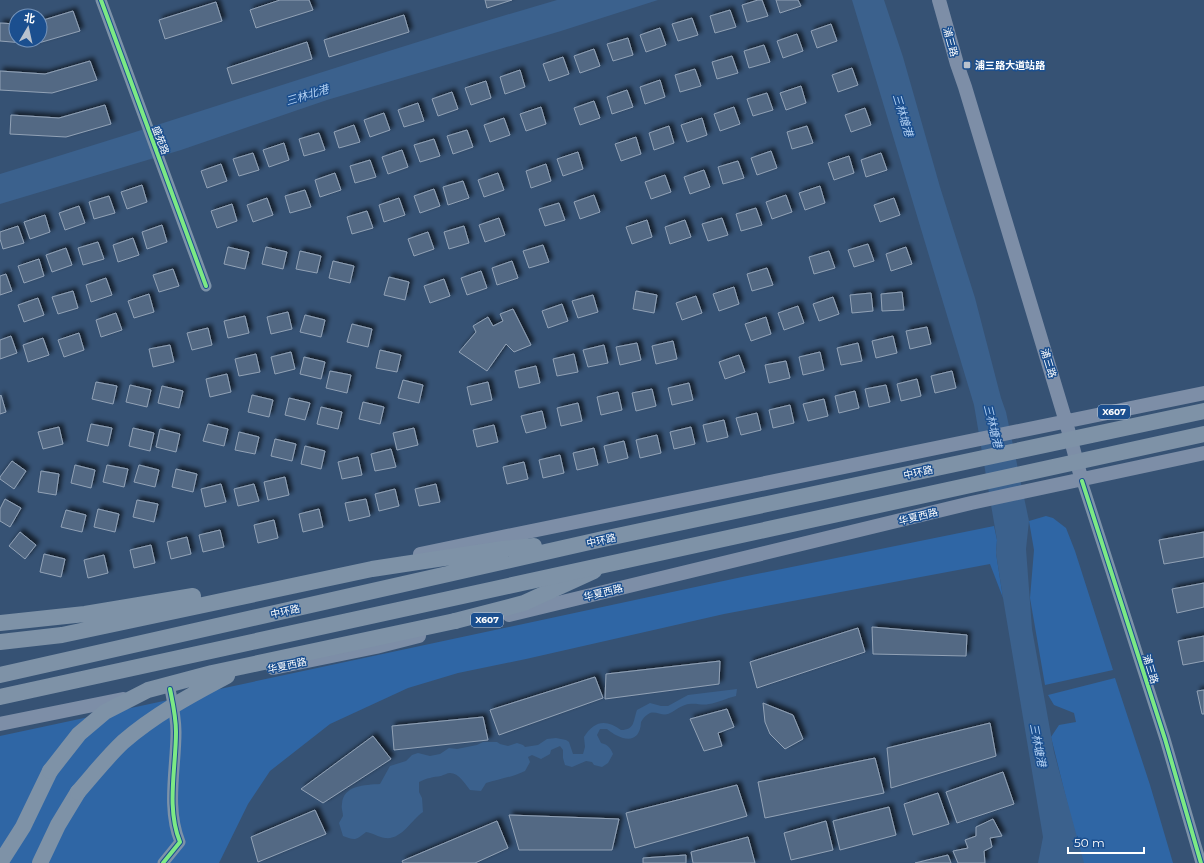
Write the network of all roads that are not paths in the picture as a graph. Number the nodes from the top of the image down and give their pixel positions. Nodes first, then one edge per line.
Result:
1 (101, 0) edge
2 (939, 0) edge
3 (206, 286) dead end
4 (1204, 393) edge
5 (1204, 411) edge
6 (1066, 422) junction
7 (1204, 434) edge
8 (1204, 453) edge
9 (1082, 480) junction
10 (603, 539) junction
11 (610, 564) junction
12 (245, 596) junction
13 (0, 623) edge
14 (0, 642) edge
15 (0, 647) edge
16 (245, 666) junction
17 (0, 675) edge
18 (170, 689) junction
19 (0, 697) edge
20 (0, 724) edge
21 (0, 863) edge
22 (40, 863) edge
23 (163, 863) edge
24 (1201, 863) edge

1 - 3 street, 盛苑路
2 - 6 main road, 浦三路
4 - 6 main road, X607
5 - 10 highway, 中环路, bridge
6 - 9 main road, 浦三路
6 - 15 main road, X607
7 - 11 highway, bridge
8 - 9 main road, 华夏西路 / X607
9 - 18 main road, 华夏西路 / X607
9 - 24 street, 浦三路
10 - 12 highway, bridge
10 - 17 highway, 中环路, bridge
11 - 16 highway, bridge
11 - 19 highway, bridge
12 - 13 highway, bridge
12 - 14 highway, bridge
16 - 21 highway, bridge
16 - 22 highway, bridge
18 - 20 main road, 华夏西路 / X607
18 - 23 street

